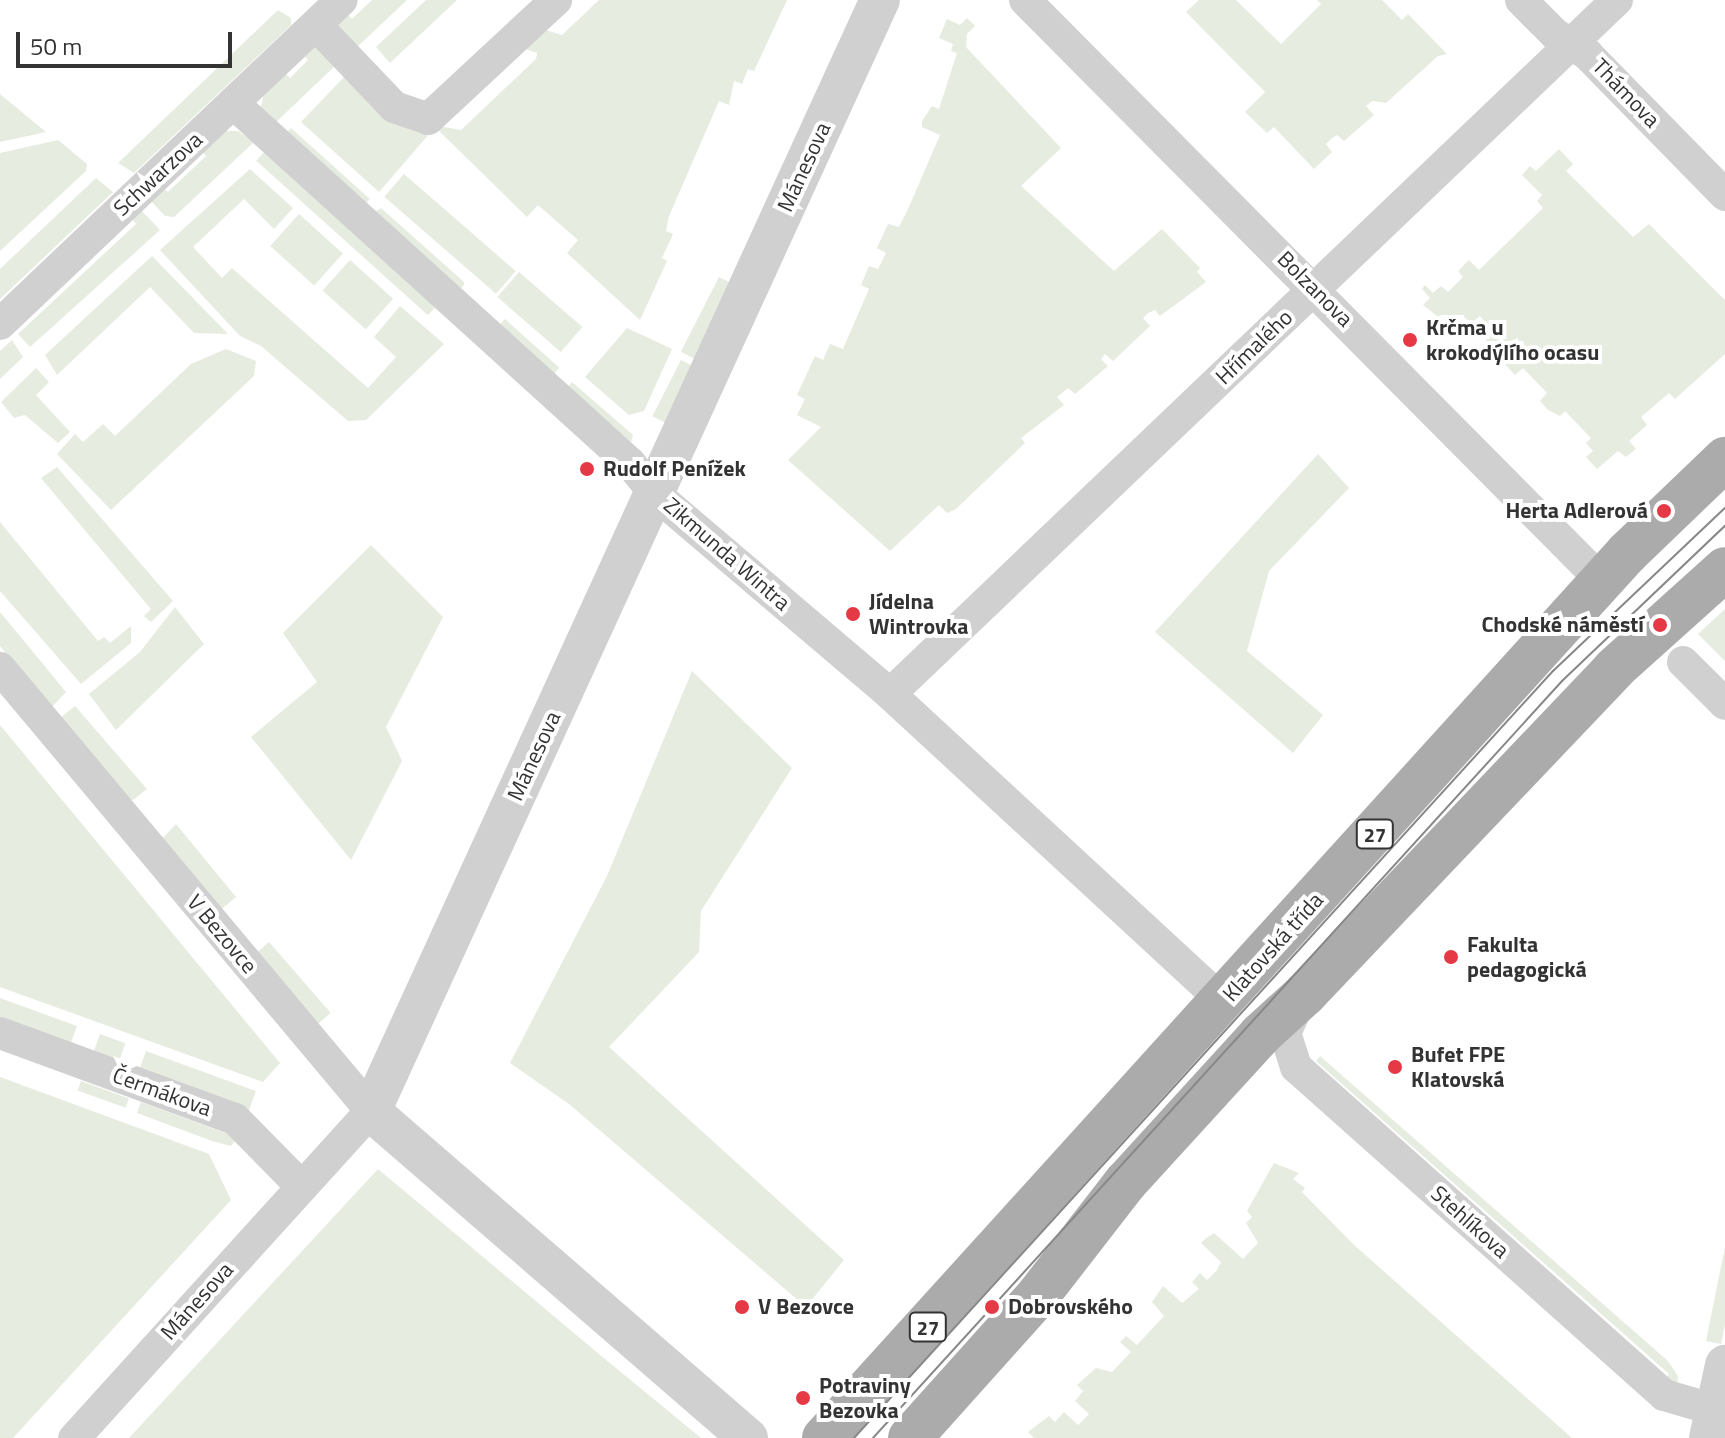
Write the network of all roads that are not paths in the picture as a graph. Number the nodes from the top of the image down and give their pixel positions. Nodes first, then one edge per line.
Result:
1 (342, 0) edge
2 (556, 0) edge
3 (880, 0) edge
4 (1025, 0) edge
5 (1521, 0) edge
6 (1617, 0) edge
7 (316, 25) junction
8 (1572, 43) junction
9 (233, 103) junction
10 (1725, 195) edge
11 (1315, 289) junction
12 (0, 324) edge
13 (1725, 459) edge
14 (654, 493) junction
15 (1725, 569) edge
16 (1603, 582) junction
17 (1683, 662) dead end
18 (0, 668) edge
19 (890, 694) junction
20 (1725, 704) edge
21 (1305, 994) junction
22 (1224, 1002) junction
23 (0, 1033) edge
24 (371, 1111) junction
25 (301, 1186) junction
26 (1725, 1365) edge
27 (1712, 1424) edge
28 (74, 1438) edge
29 (748, 1438) edge
30 (824, 1438) edge
31 (910, 1438) edge

1 - 7 street, Schwarzova
2 - 7 street
3 - 14 street, Mánesova
4 - 11 street, Bolzanova
5 - 8 street, Thámova
6 - 8 street, Hřímalého
7 - 9 street, Schwarzova
8 - 10 street, Thámova
8 - 11 street, Hřímalého
9 - 12 street, Schwarzova
9 - 14 street, Zikmunda Wintra
11 - 16 street, Bolzanova
11 - 19 street, Hřímalého
13 - 16 main road, Klatovská třída / 27
14 - 19 street, Zikmunda Wintra
14 - 24 street, Mánesova
15 - 21 main road
16 - 22 main road, Klatovská třída / 27
17 - 20 street
18 - 24 street, V Bezovce
19 - 22 street, Zikmunda Wintra
21 - 27 street, Stehlíkova
21 - 31 main road
22 - 30 main road, Klatovská třída / 27
23 - 25 street, Čermákova
24 - 25 street, Mánesova
24 - 29 street, V Bezovce
25 - 28 street, Mánesova
26 - 27 street

